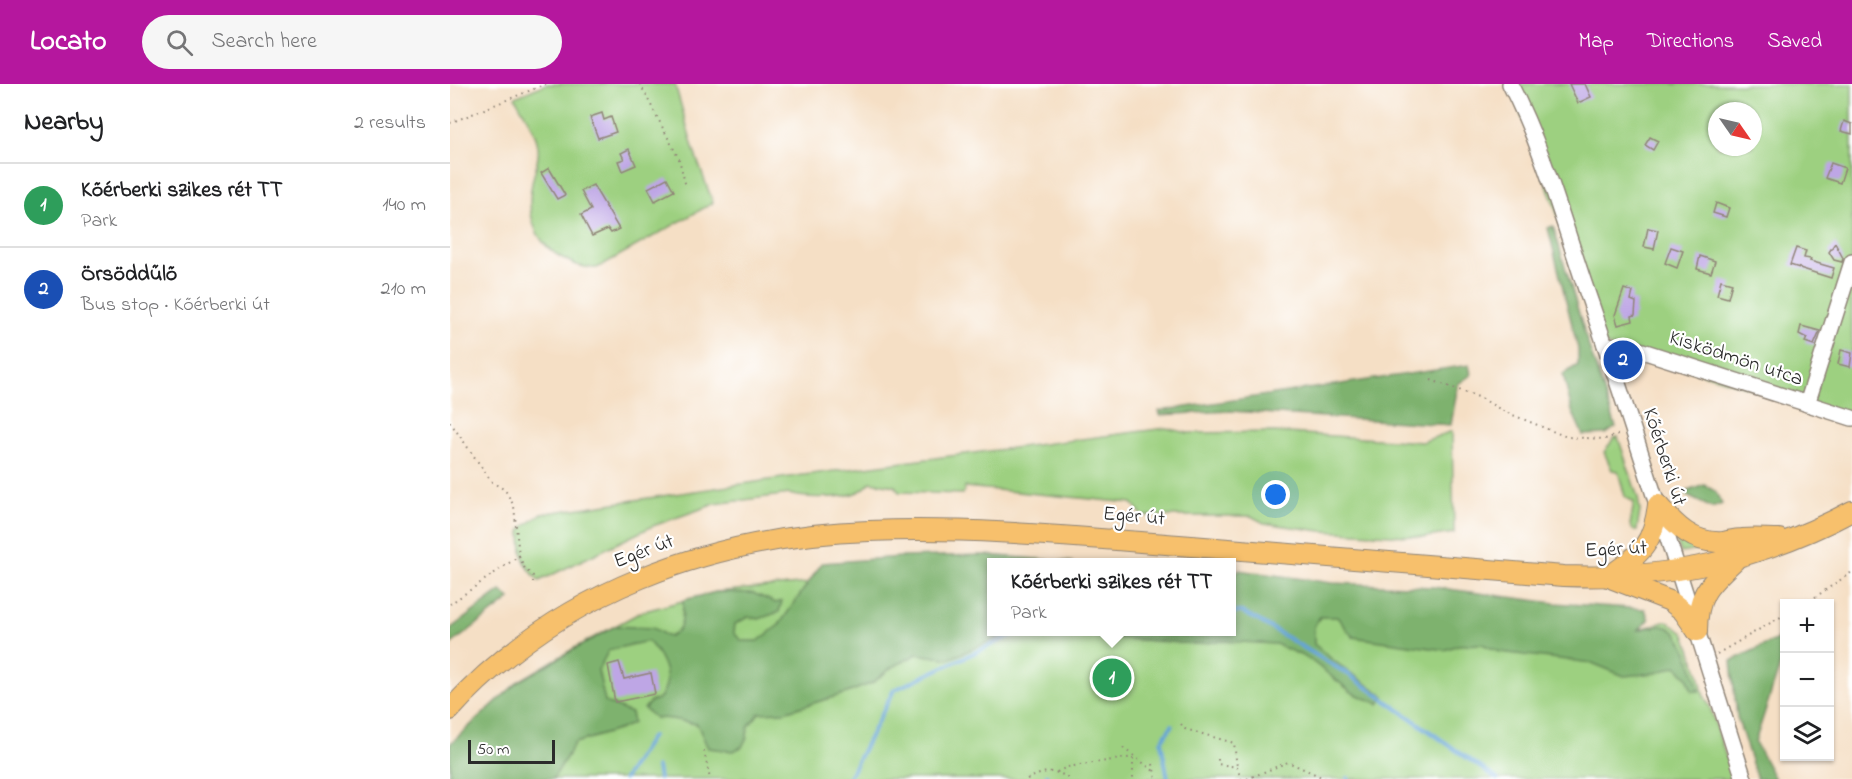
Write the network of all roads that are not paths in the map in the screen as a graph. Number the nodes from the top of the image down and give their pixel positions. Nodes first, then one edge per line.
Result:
1 (1510, 84) edge
2 (1852, 262) edge
3 (1605, 345) junction
4 (1807, 404) junction
5 (1852, 418) edge
6 (1658, 505) junction
7 (1852, 511) edge
8 (1790, 539) junction
9 (1736, 559) junction
10 (1678, 570) junction
11 (1608, 577) junction
12 (1697, 631) junction
13 (450, 710) edge
14 (1744, 779) edge

1 - 3 street, Kőérberki út
2 - 4 street
3 - 4 street, Kisködmön utca
3 - 6 street, Kőérberki út
4 - 5 street, Kisködmön utca
6 - 8 main road
6 - 10 street, Kőérberki út
6 - 11 main road
7 - 8 main road, Egér út
8 - 9 main road, Egér út
9 - 10 main road, Egér út
9 - 12 main road
10 - 11 main road, Egér út
10 - 12 street, Kőérberki út
11 - 12 main road
11 - 13 main road, Egér út
12 - 14 street, Kőérberki út

